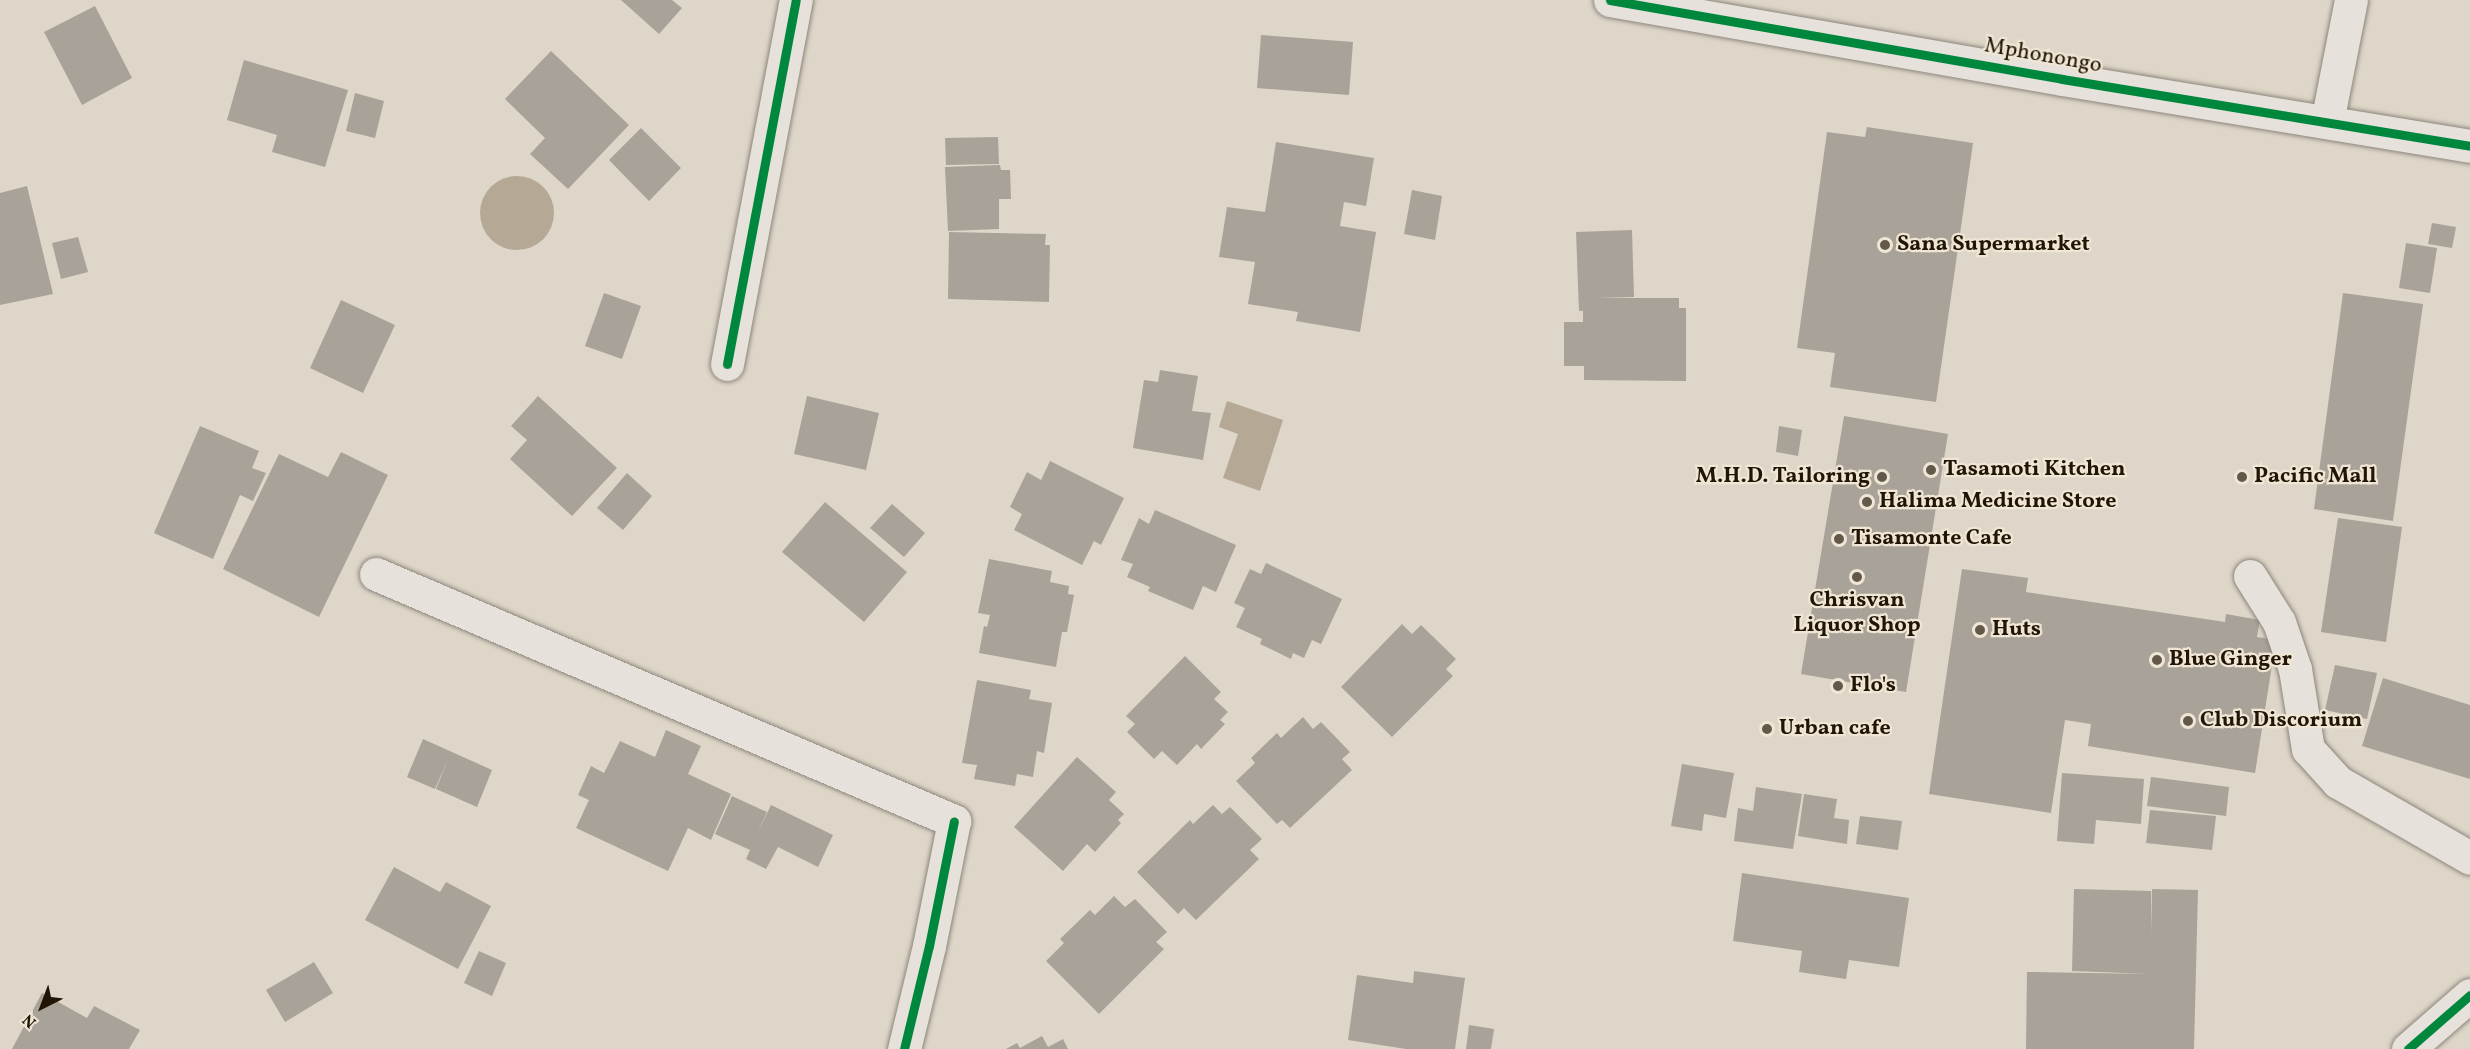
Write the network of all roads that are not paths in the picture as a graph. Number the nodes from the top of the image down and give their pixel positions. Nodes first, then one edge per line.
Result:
1 (796, 0) edge
2 (1610, 0) edge
3 (2351, 0) edge
4 (2327, 122) junction
5 (2470, 146) edge
6 (728, 364) dead end
7 (376, 574) dead end
8 (2250, 576) dead end
9 (2470, 858) edge
10 (2470, 995) edge
11 (904, 1049) edge
12 (2408, 1049) edge

1 - 6 street
2 - 4 street, Mphonongo
3 - 4 street
4 - 5 street, Mphonongo
7 - 11 street
8 - 9 street
10 - 12 street

